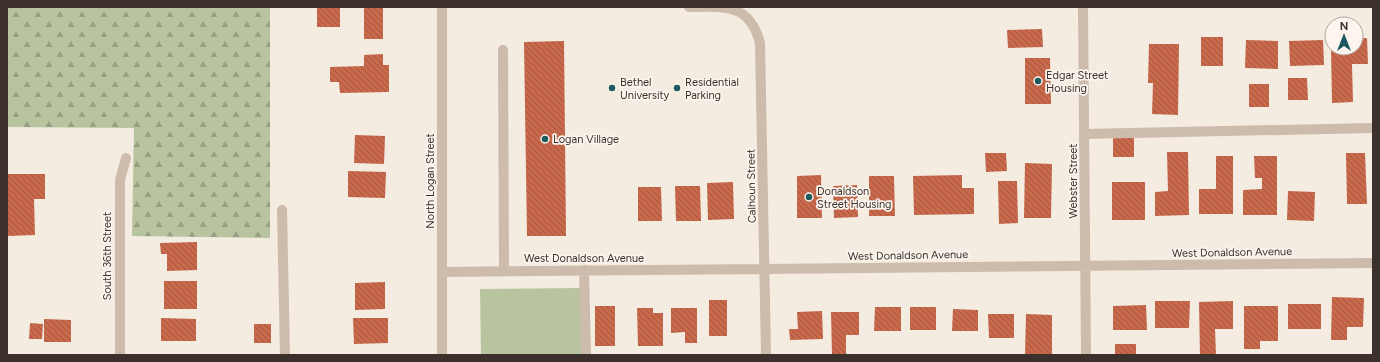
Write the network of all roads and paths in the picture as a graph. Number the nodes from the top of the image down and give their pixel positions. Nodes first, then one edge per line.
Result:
1 (442, 7) edge
2 (689, 7) edge
3 (1083, 7) edge
4 (503, 50) dead end
5 (1373, 128) edge
6 (1084, 134) junction
7 (126, 158) dead end
8 (282, 210) dead end
9 (1373, 263) edge
10 (1085, 266) junction
11 (765, 269) junction
12 (584, 270) junction
13 (504, 271) junction
14 (442, 272) junction
15 (120, 355) edge
16 (285, 355) edge
17 (442, 355) edge
18 (586, 355) edge
19 (766, 355) edge
20 (1086, 355) edge

1 - 14 street, North Logan Street
2 - 11 street, Calhoun Street
3 - 6 street, Webster Street
4 - 13 street
5 - 6 street
6 - 10 street, Webster Street
7 - 15 street, South 36th Street
8 - 16 street
9 - 10 street, West Donaldson Avenue
10 - 11 street, West Donaldson Avenue
10 - 20 street, Webster Street
11 - 12 street, West Donaldson Avenue
11 - 19 street, Calhoun Street
12 - 13 street, West Donaldson Avenue
12 - 18 street
13 - 14 street, West Donaldson Avenue
14 - 17 street, North Logan Street

